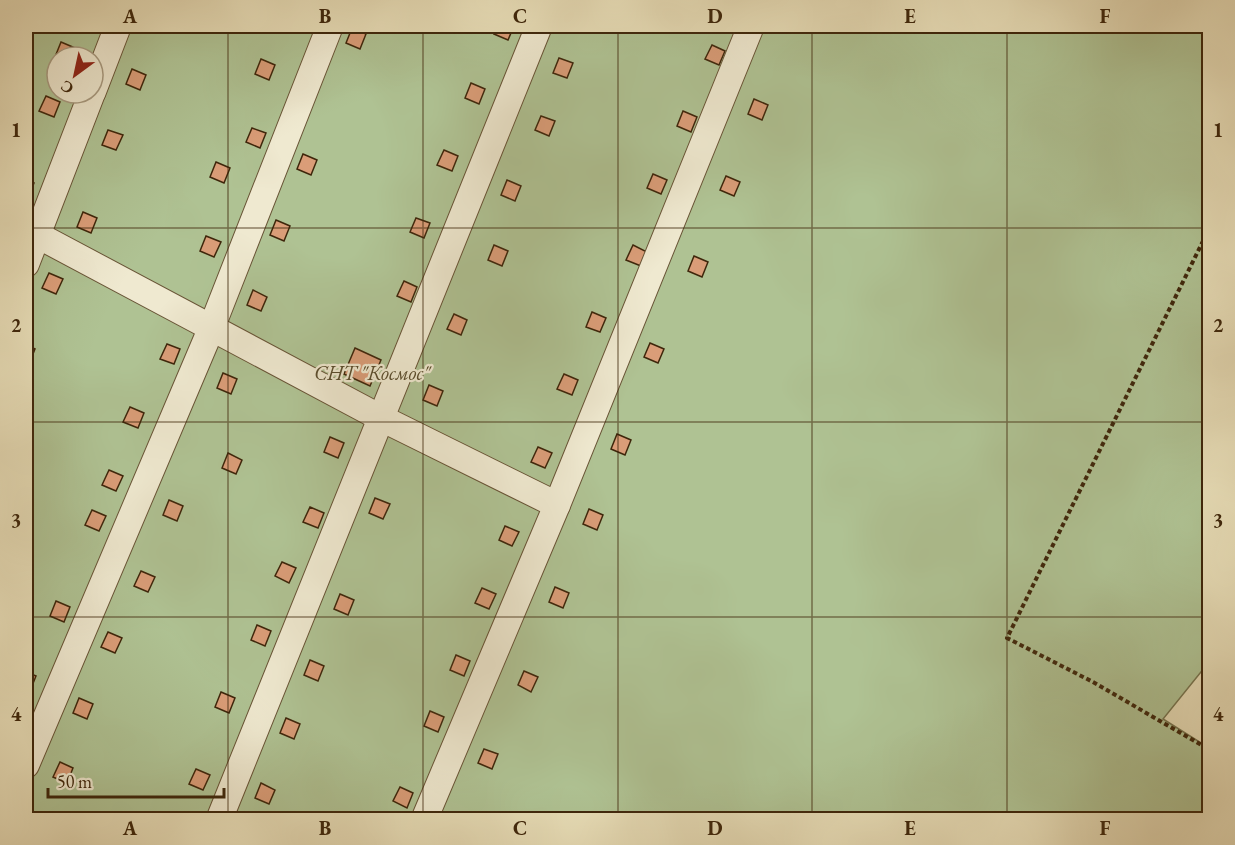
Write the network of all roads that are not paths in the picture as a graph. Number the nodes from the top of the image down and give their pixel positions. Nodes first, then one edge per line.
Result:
1 (118, 26) edge
2 (330, 26) edge
3 (539, 26) edge
4 (751, 26) edge
5 (105, 60) edge
6 (87, 105) edge
7 (32, 232) edge
8 (26, 264) edge
9 (211, 329) junction
10 (381, 418) junction
11 (557, 505) junction
12 (26, 765) edge
13 (219, 819) edge
14 (424, 819) edge

1 - 5 street
2 - 9 street
3 - 10 street
4 - 11 street
6 - 7 street
7 - 8 street
7 - 9 street
9 - 10 street
9 - 12 street
10 - 11 street
10 - 13 street
11 - 14 street

